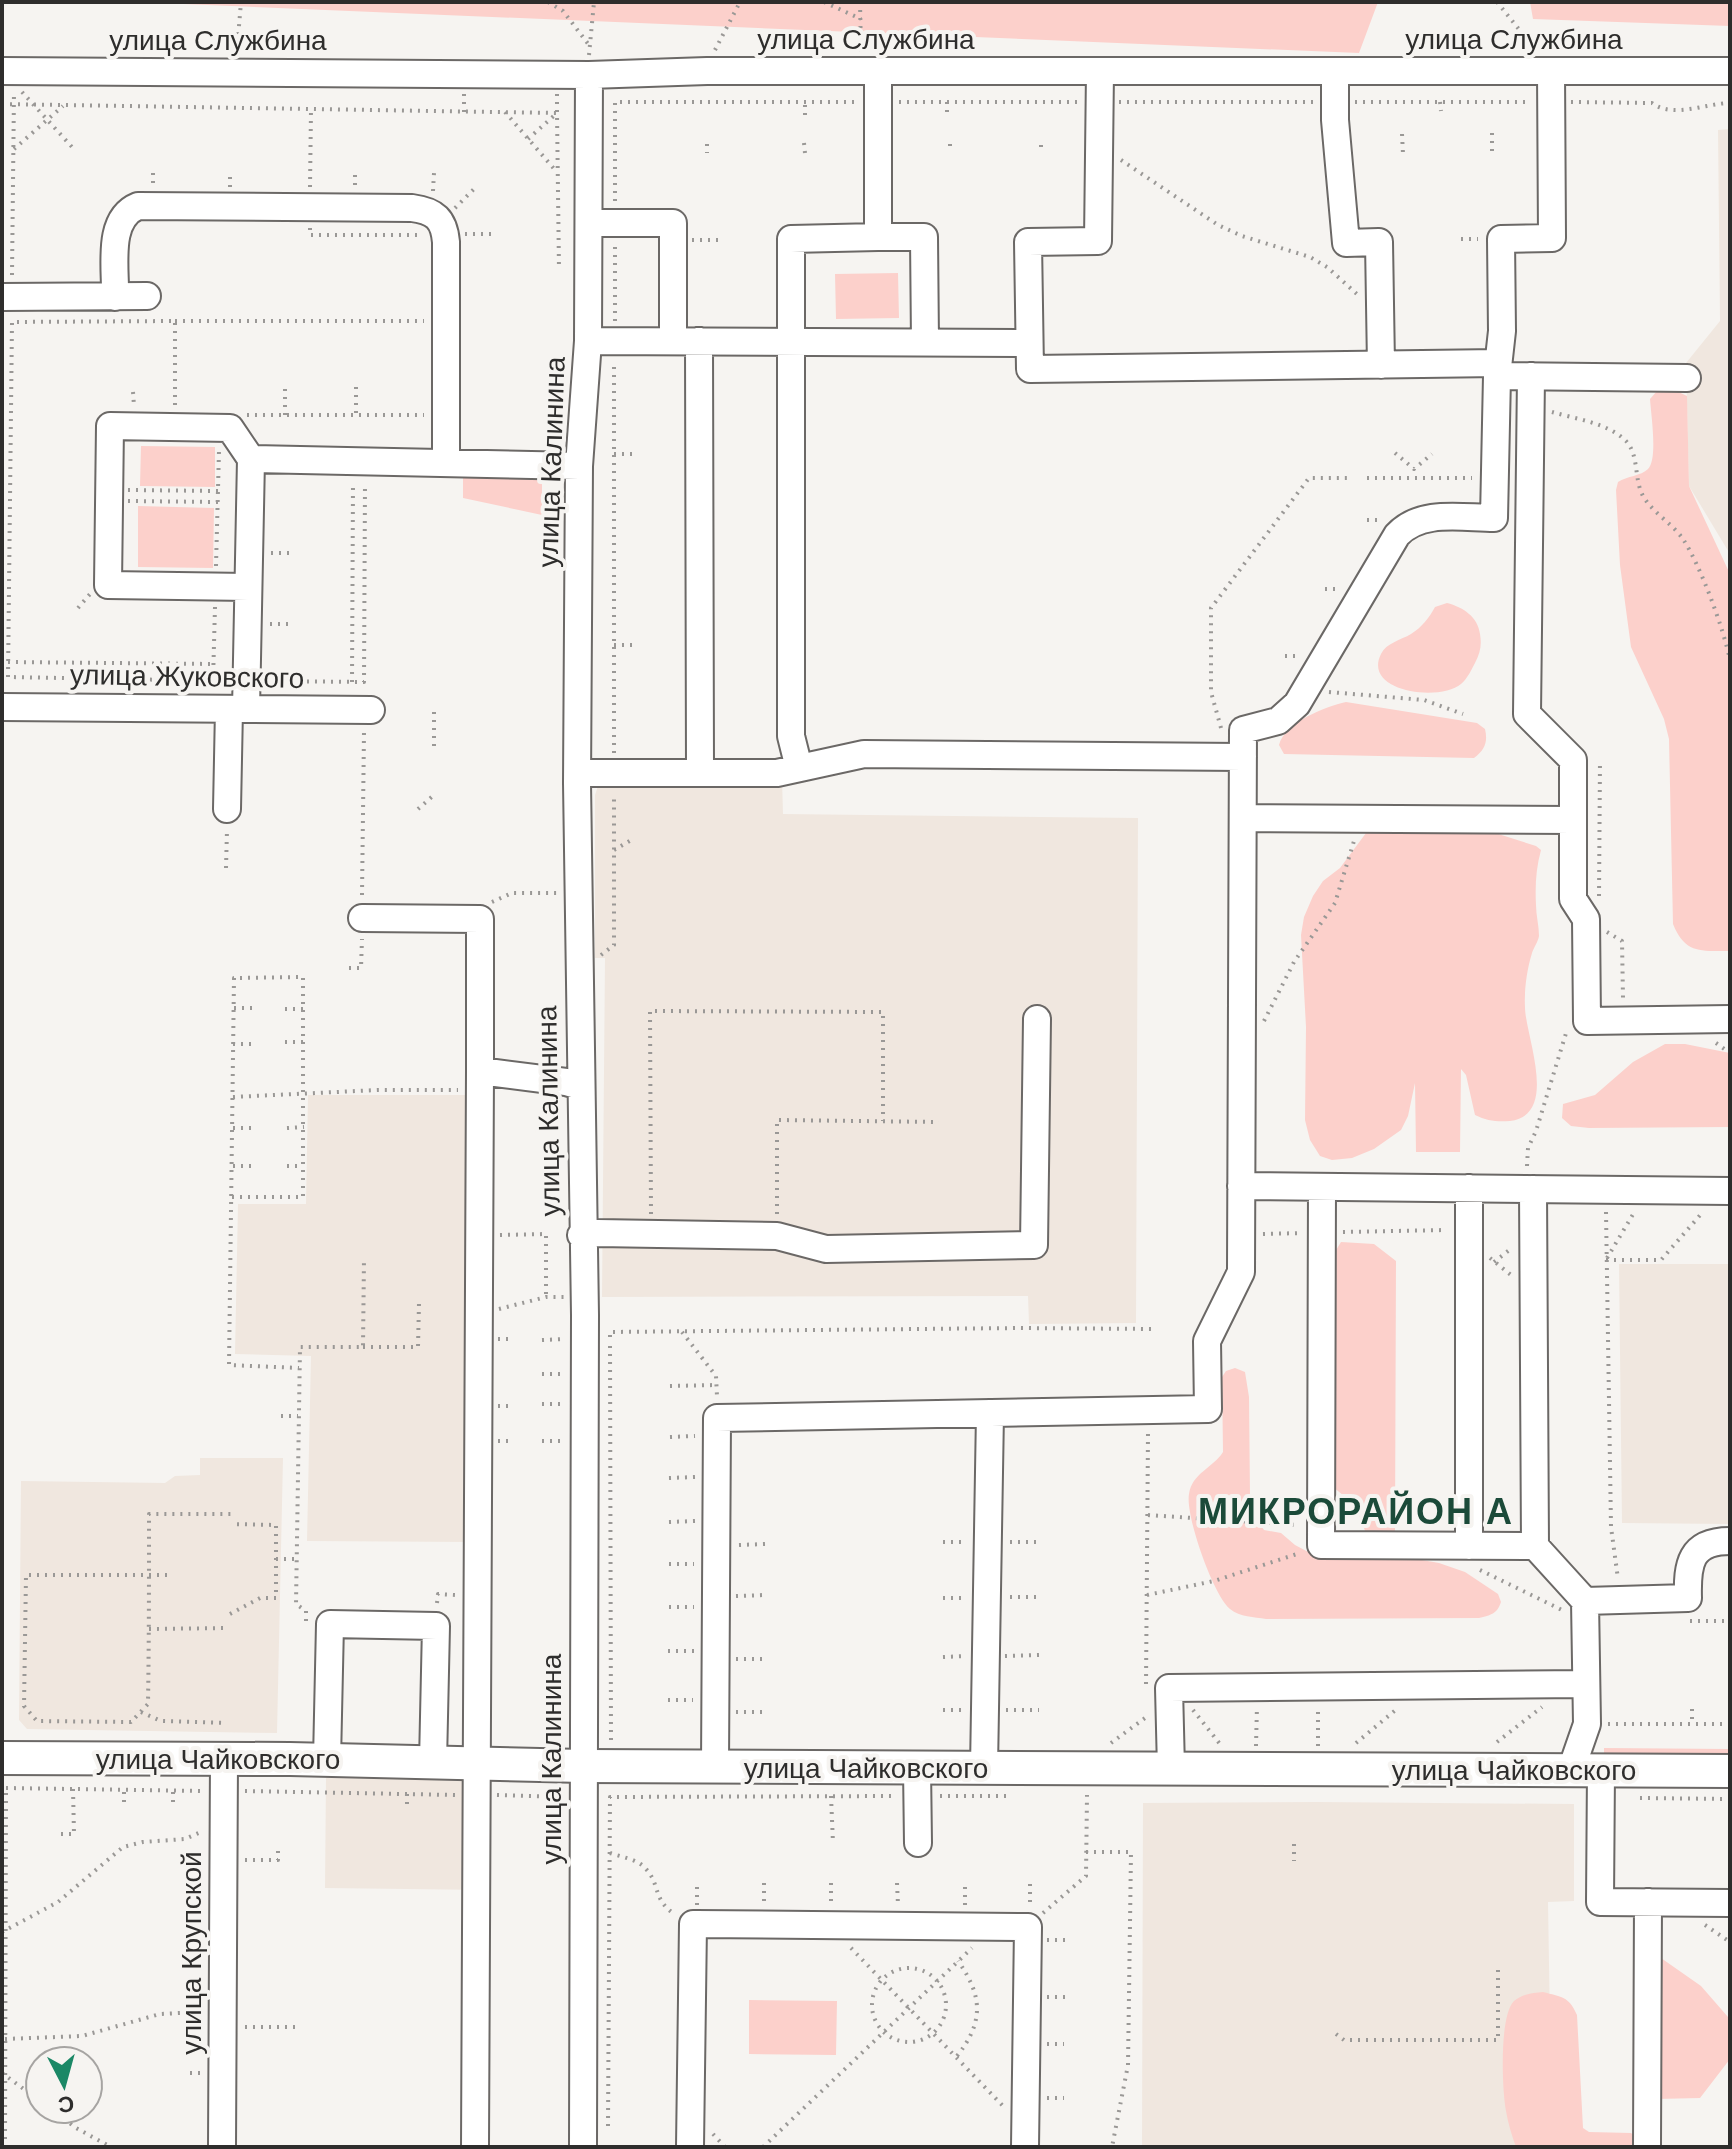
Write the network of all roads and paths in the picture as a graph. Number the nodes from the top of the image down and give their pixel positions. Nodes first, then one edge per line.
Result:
1 (241, 2) edge
2 (549, 2) edge
3 (594, 2) edge
4 (740, 2) edge
5 (824, 2) edge
6 (860, 2) edge
7 (1497, 2) edge
8 (861, 19) junction
9 (589, 45) junction
10 (2, 71) edge
11 (707, 71) junction
12 (870, 71) junction
13 (1100, 71) junction
14 (1335, 71) junction
15 (1546, 71) junction
16 (1730, 71) edge
17 (235, 72) junction
18 (589, 75) junction
19 (464, 95) dead end
20 (557, 97) dead end
21 (805, 102) junction
22 (878, 102) junction
23 (947, 102) junction
24 (1099, 102) junction
25 (1335, 102) junction
26 (1440, 102) junction
27 (1551, 102) junction
28 (1730, 103) edge
29 (2, 104) edge
30 (33, 104) junction
31 (14, 105) junction
32 (65, 105) junction
33 (311, 110) junction
34 (1441, 111) dead end
35 (464, 112) junction
36 (505, 112) junction
37 (947, 112) dead end
38 (557, 113) junction
39 (805, 115) dead end
40 (47, 120) junction
41 (1492, 133) dead end
42 (1402, 134) dead end
43 (528, 139) junction
44 (804, 143) dead end
45 (707, 144) dead end
46 (950, 144) dead end
47 (1041, 145) dead end
48 (1099, 145) junction
49 (72, 147) dead end
50 (14, 149) junction
51 (950, 152) dead end
52 (1492, 152) dead end
53 (707, 153) dead end
54 (805, 153) dead end
55 (1041, 153) dead end
56 (1403, 154) dead end
57 (557, 173) junction
58 (477, 186) dead end
59 (310, 207) junction
60 (442, 221) junction
61 (602, 222) junction
62 (878, 237) junction
63 (1461, 239) dead end
64 (1479, 239) dead end
65 (700, 240) dead end
66 (718, 240) dead end
67 (424, 249) dead end
68 (559, 270) dead end
69 (147, 296) dead end
70 (115, 297) junction
71 (9, 305) edge
72 (1380, 315) junction
73 (175, 321) junction
74 (424, 321) dead end
75 (601, 340) junction
76 (686, 340) junction
77 (791, 341) junction
78 (925, 342) junction
79 (1029, 343) junction
80 (1381, 365) junction
81 (1497, 370) junction
82 (1531, 376) junction
83 (1687, 378) dead end
84 (285, 387) dead end
85 (356, 387) dead end
86 (1531, 406) junction
87 (285, 415) junction
88 (356, 415) junction
89 (424, 415) dead end
90 (229, 421) junction
91 (176, 427) junction
92 (1395, 453) dead end
93 (614, 454) junction
94 (634, 454) dead end
95 (1432, 454) dead end
96 (251, 459) junction
97 (446, 461) junction
98 (579, 466) junction
99 (1414, 469) junction
100 (353, 477) dead end
101 (365, 478) dead end
102 (1350, 478) dead end
103 (1367, 478) dead end
104 (1414, 478) junction
105 (1495, 478) junction
106 (218, 491) junction
107 (109, 495) junction
108 (218, 502) junction
109 (268, 553) dead end
110 (292, 553) dead end
111 (216, 586) junction
112 (248, 587) junction
113 (267, 624) dead end
114 (291, 624) dead end
115 (614, 645) junction
116 (634, 645) dead end
117 (1730, 660) edge
118 (8, 662) junction
119 (214, 664) junction
120 (260, 677) junction
121 (213, 681) junction
122 (352, 682) junction
123 (1305, 690) junction
124 (2, 707) edge
125 (237, 709) junction
126 (367, 710) joint
127 (434, 711) dead end
128 (1463, 714) dead end
129 (434, 746) dead end
130 (1236, 757) junction
131 (1600, 760) dead end
132 (799, 768) junction
133 (614, 771) junction
134 (700, 771) junction
135 (577, 773) junction
136 (435, 794) dead end
137 (227, 809) joint
138 (418, 809) dead end
139 (1243, 818) junction
140 (1360, 819) junction
141 (1573, 820) junction
142 (633, 839) dead end
143 (614, 850) junction
144 (1599, 857) junction
145 (1608, 857) dead end
146 (226, 868) dead end
147 (566, 893) dead end
148 (1599, 900) dead end
149 (480, 907) dead end
150 (362, 912) joint
151 (1599, 928) dead end
152 (600, 955) dead end
153 (349, 968) dead end
154 (361, 968) dead end
155 (234, 1008) junction
156 (253, 1008) dead end
157 (285, 1009) dead end
158 (304, 1009) junction
159 (1037, 1019) dead end
160 (1730, 1019) edge
161 (1623, 1020) junction
162 (1587, 1021) junction
163 (285, 1042) dead end
164 (304, 1042) junction
165 (233, 1044) junction
166 (254, 1044) dead end
167 (1242, 1057) junction
168 (480, 1081) junction
169 (580, 1086) junction
170 (304, 1092) junction
171 (233, 1097) junction
172 (650, 1120) junction
173 (660, 1120) dead end
174 (883, 1121) junction
175 (939, 1122) dead end
176 (304, 1127) junction
177 (233, 1128) junction
178 (255, 1128) dead end
179 (287, 1128) dead end
180 (232, 1166) junction
181 (254, 1166) dead end
182 (287, 1166) dead end
183 (303, 1166) junction
184 (1241, 1186) junction
185 (1322, 1187) junction
186 (1469, 1188) junction
187 (1530, 1189) junction
188 (1607, 1190) junction
189 (1648, 1190) junction
190 (1725, 1191) edge
191 (232, 1197) junction
192 (1533, 1232) junction
193 (1322, 1233) junction
194 (651, 1234) junction
195 (1241, 1234) junction
196 (479, 1235) junction
197 (581, 1235) junction
198 (777, 1236) junction
199 (1469, 1236) junction
200 (364, 1258) dead end
201 (1606, 1260) junction
202 (1494, 1262) junction
203 (538, 1268) dead end
204 (546, 1268) junction
205 (1533, 1293) junction
206 (546, 1297) junction
207 (419, 1303) dead end
208 (479, 1314) junction
209 (585, 1315) junction
210 (1152, 1329) dead end
211 (682, 1331) junction
212 (610, 1332) junction
213 (363, 1347) junction
214 (299, 1368) junction
215 (716, 1385) junction
216 (670, 1386) dead end
217 (1148, 1410) junction
218 (990, 1413) junction
219 (281, 1416) dead end
220 (299, 1416) junction
221 (717, 1418) junction
222 (231, 1514) dead end
223 (1147, 1515) junction
224 (231, 1524) dead end
225 (1321, 1535) junction
226 (1730, 1541) edge
227 (1535, 1546) junction
228 (1471, 1556) junction
229 (276, 1559) junction
230 (296, 1559) junction
231 (149, 1575) junction
232 (167, 1575) dead end
233 (459, 1595) dead end
234 (1147, 1595) junction
235 (1621, 1600) junction
236 (1586, 1611) junction
237 (230, 1614) dead end
238 (1702, 1621) dead end
239 (1728, 1621) dead end
240 (306, 1626) dead end
241 (436, 1626) junction
242 (229, 1628) dead end
243 (149, 1629) junction
244 (716, 1658) junction
245 (765, 1659) dead end
246 (1579, 1684) junction
247 (1426, 1685) junction
248 (1319, 1686) junction
249 (1257, 1687) junction
250 (1159, 1694) junction
251 (1692, 1709) dead end
252 (141, 1712) junction
253 (716, 1712) junction
254 (766, 1712) dead end
255 (1146, 1718) junction
256 (227, 1723) dead end
257 (1599, 1724) dead end
258 (1692, 1724) junction
259 (1730, 1724) edge
260 (1146, 1729) dead end
261 (1497, 1742) dead end
262 (1109, 1744) dead end
263 (1227, 1752) dead end
264 (1256, 1752) dead end
265 (1317, 1752) dead end
266 (1344, 1752) dead end
267 (2, 1758) edge
268 (327, 1760) junction
269 (433, 1762) junction
270 (477, 1763) junction
271 (715, 1767) junction
272 (984, 1768) junction
273 (1171, 1769) junction
274 (1586, 1770) junction
275 (1730, 1771) edge
276 (592, 1772) junction
277 (917, 1782) junction
278 (223, 1788) junction
279 (73, 1789) junction
280 (124, 1790) junction
281 (173, 1790) junction
282 (407, 1794) junction
283 (477, 1795) junction
284 (1097, 1795) dead end
285 (831, 1796) junction
286 (1010, 1796) dead end
287 (610, 1797) junction
288 (124, 1802) dead end
289 (173, 1802) dead end
290 (407, 1810) dead end
291 (61, 1834) dead end
292 (833, 1843) dead end
293 (918, 1843) dead end
294 (1294, 1844) dead end
295 (278, 1847) dead end
296 (1086, 1852) junction
297 (610, 1853) junction
298 (245, 1860) dead end
299 (1294, 1861) dead end
300 (1648, 1902) junction
301 (1730, 1903) edge
302 (693, 1924) junction
303 (828, 1925) junction
304 (994, 1927) junction
305 (1028, 1927) junction
306 (4, 1931) edge
307 (958, 1961) junction
308 (6, 1964) junction
309 (14, 1964) dead end
310 (1498, 1964) dead end
311 (882, 1980) junction
312 (937, 1981) junction
313 (909, 2008) junction
314 (5, 2009) junction
315 (14, 2009) dead end
316 (223, 2020) junction
317 (301, 2027) dead end
318 (883, 2032) junction
319 (934, 2033) junction
320 (1336, 2034) dead end
321 (5, 2039) junction
322 (957, 2057) junction
323 (4, 2074) edge
324 (24, 2089) edge
325 (72, 2125) edge
326 (608, 2132) dead end
327 (1025, 2140) edge
328 (13, 2146) edge
329 (5, 2147) edge
330 (111, 2147) edge
331 (222, 2147) edge
332 (475, 2147) edge
333 (583, 2147) edge
334 (690, 2147) edge
335 (763, 2147) edge
336 (1112, 2147) edge
337 (1647, 2147) edge

1 - 17 path
2 - 9 path
3 - 9 path
4 - 11 path
5 - 8 path
6 - 8 path
7 - 15 path
8 - 12 path
9 - 18 path
10 - 17 street, улица Службина
11 - 12 street, улица Службина
11 - 18 street, улица Службина
12 - 13 street, улица Службина
12 - 22 street
13 - 14 street, улица Службина
13 - 24 street
14 - 15 street, улица Службина
14 - 25 street
15 - 16 street, улица Службина
15 - 27 street
17 - 18 street, улица Службина
18 - 61 street, улица Калинина
19 - 35 path
20 - 38 path
21 - 22 path
21 - 39 path
21 - 61 path
22 - 23 path
22 - 62 street
23 - 24 path
23 - 37 path
24 - 25 path
24 - 48 street
25 - 26 path
25 - 72 street
26 - 27 path
26 - 34 path
27 - 28 path
27 - 81 street
29 - 31 path
30 - 31 path
30 - 31 path
30 - 32 path
30 - 40 path
31 - 50 path
32 - 33 path
32 - 40 path
33 - 35 path
33 - 59 path
35 - 36 path
36 - 38 path
36 - 43 path
38 - 43 path
38 - 57 path
40 - 49 path
40 - 50 path
41 - 52 path
42 - 56 path
43 - 57 path
44 - 54 path
45 - 53 path
46 - 51 path
47 - 55 path
48 - 72 path
48 - 79 street
50 - 71 path
57 - 68 path
58 - 60 path
59 - 60 street
59 - 67 path
59 - 70 street
60 - 97 street
61 - 75 street, улица Калинина
61 - 75 path
61 - 76 street
62 - 77 street
62 - 78 street
63 - 64 path
65 - 66 path
69 - 70 street
70 - 71 street
71 - 73 path
71 - 118 path
72 - 80 street
73 - 74 path
73 - 91 path
75 - 76 street
75 - 93 path
75 - 98 street, улица Калинина
76 - 77 street
76 - 134 street
77 - 78 street
77 - 132 street
78 - 79 street
79 - 80 street
80 - 81 street
81 - 82 street
81 - 105 street
82 - 83 street
82 - 86 street
84 - 87 path
85 - 88 path
86 - 117 path
86 - 141 street
87 - 88 path
87 - 90 path
88 - 89 path
90 - 91 street
90 - 96 street
90 - 106 path
91 - 107 street
92 - 99 path
93 - 94 path
93 - 115 path
95 - 99 path
96 - 97 street
96 - 112 street
97 - 98 street
98 - 135 street, улица Калинина
99 - 104 path
100 - 122 path
101 - 122 path
102 - 130 path
103 - 104 path
104 - 105 path
105 - 123 street
106 - 107 path
106 - 108 path
107 - 108 path
107 - 111 street
108 - 111 path
109 - 110 path
111 - 112 street
111 - 119 path
112 - 120 street
113 - 114 path
115 - 116 path
115 - 133 path
118 - 119 path
118 - 121 path
119 - 121 path
120 - 121 path
120 - 122 path
120 - 125 street
123 - 128 path
123 - 130 street
124 - 125 street, улица Жуковского
125 - 126 street, улица Жуковского
125 - 137 street
126 - 150 path
127 - 129 path
130 - 132 street
130 - 139 street
131 - 144 path
132 - 134 street
133 - 134 street
133 - 135 street
133 - 143 path
135 - 169 street, улица Калинина
136 - 138 path
137 - 146 path
139 - 140 street
139 - 167 street
140 - 141 street
140 - 167 path
141 - 162 street
142 - 143 path
143 - 152 path
144 - 145 path
144 - 148 path
147 - 149 path
150 - 168 street
151 - 161 path
153 - 154 path
155 - 156 path
155 - 158 path
155 - 165 path
157 - 158 path
158 - 164 path
159 - 198 street
160 - 161 street
161 - 162 street
162 - 187 path
163 - 164 path
164 - 170 path
165 - 166 path
165 - 171 path
167 - 184 street
168 - 169 street
168 - 170 path
168 - 196 street
169 - 197 street, улица Калинина
170 - 171 path
170 - 176 path
171 - 177 path
172 - 173 path
172 - 174 path
172 - 194 path
174 - 175 path
174 - 198 path
176 - 179 path
176 - 183 path
177 - 178 path
177 - 180 path
180 - 181 path
180 - 191 path
182 - 183 path
183 - 191 path
184 - 185 street
184 - 195 street
185 - 186 street
185 - 193 street
186 - 187 street
186 - 199 street
187 - 188 street
187 - 192 street
188 - 189 street
188 - 201 path
189 - 190 street
189 - 201 path
190 - 201 path
191 - 214 path
192 - 202 path
192 - 205 street
193 - 195 path
193 - 199 path
193 - 225 street
194 - 197 street
194 - 198 street
195 - 217 street
196 - 204 path
196 - 208 street
197 - 209 street, улица Калинина
199 - 202 path
199 - 228 street
200 - 213 path
201 - 235 path
202 - 205 path
203 - 204 path
204 - 206 path
205 - 227 street
206 - 208 path
206 - 209 path
207 - 213 path
208 - 270 street
209 - 212 path
209 - 276 street, улица Калинина
210 - 211 path
211 - 212 path
211 - 215 path
212 - 276 path
213 - 214 path
214 - 220 path
215 - 216 path
215 - 221 path
217 - 218 street
217 - 223 path
218 - 221 street
218 - 272 street
219 - 220 path
220 - 230 path
221 - 244 street
222 - 231 path
223 - 225 path
223 - 234 path
224 - 229 path
225 - 228 street
225 - 234 path
226 - 235 street
227 - 228 street
227 - 236 street
228 - 236 path
229 - 230 path
229 - 237 path
230 - 240 path
231 - 232 path
231 - 243 path
231 - 252 path
233 - 241 path
234 - 250 path
235 - 236 street
236 - 246 street
238 - 239 path
241 - 268 street
241 - 269 street
242 - 243 path
243 - 252 path
244 - 245 path
244 - 253 street
246 - 247 street
246 - 261 path
246 - 274 street
247 - 248 street
247 - 266 path
248 - 249 street
248 - 265 path
249 - 250 street
249 - 264 path
250 - 255 path
250 - 255 path
250 - 263 path
250 - 273 street
251 - 258 path
252 - 256 path
253 - 254 path
253 - 271 street
255 - 260 path
255 - 262 path
257 - 258 path
258 - 259 path
267 - 278 main road, улица Чайковского
268 - 269 main road, улица Чайковского
268 - 278 main road, улица Чайковского
269 - 270 main road, улица Чайковского
270 - 276 main road, улица Чайковского
270 - 283 street
271 - 276 main road, улица Чайковского
271 - 277 main road, улица Чайковского
272 - 273 main road, улица Чайковского
272 - 277 main road, улица Чайковского
273 - 274 main road, улица Чайковского
274 - 275 main road, улица Чайковского
274 - 300 street
276 - 283 path
276 - 287 path
276 - 333 street, улица Калинина
277 - 285 path
277 - 286 path
277 - 293 street
278 - 281 path
278 - 282 path
278 - 306 path
278 - 316 street, улица Крупской
279 - 280 path
279 - 291 path
279 - 306 path
280 - 281 path
280 - 288 path
281 - 289 path
282 - 283 path
282 - 290 path
283 - 332 street
284 - 296 path
285 - 287 path
285 - 292 path
287 - 297 path
294 - 299 path
295 - 298 path
296 - 305 path
296 - 336 path
297 - 302 path
297 - 326 path
300 - 301 street
300 - 337 street
302 - 303 street
302 - 334 street
303 - 304 street
303 - 311 path
304 - 305 street
304 - 307 path
305 - 327 street
306 - 308 path
307 - 312 path
307 - 322 path
308 - 309 path
308 - 314 path
310 - 320 path
311 - 312 path
311 - 313 path
311 - 318 path
312 - 313 path
312 - 319 path
313 - 318 path
313 - 319 path
314 - 315 path
314 - 321 path
316 - 317 path
316 - 321 path
316 - 331 street, улица Крупской
318 - 319 path
318 - 335 path
319 - 322 path
321 - 323 path
322 - 327 path
323 - 324 path
323 - 329 path
325 - 330 path
328 - 329 path

